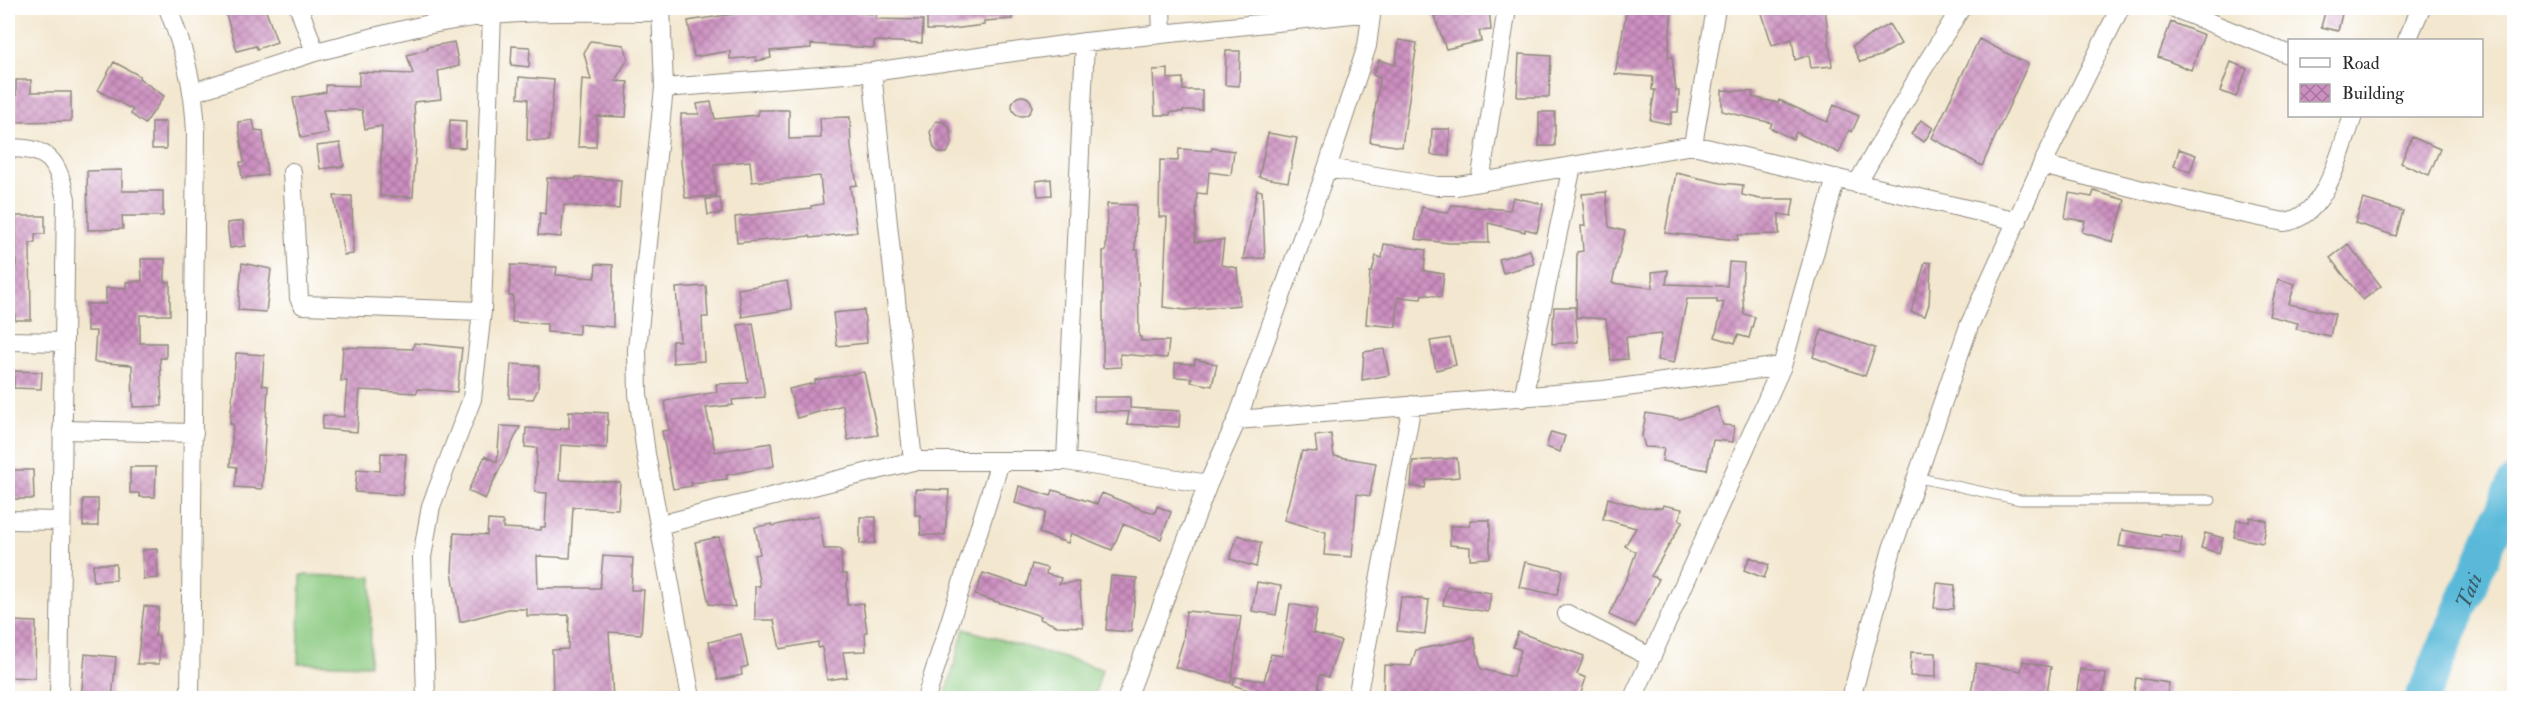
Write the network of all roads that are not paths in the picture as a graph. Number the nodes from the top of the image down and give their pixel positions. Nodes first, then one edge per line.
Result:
1 (168, 8) edge
2 (299, 8) edge
3 (1161, 8) edge
4 (1507, 8) edge
5 (1716, 8) edge
6 (1961, 8) edge
7 (2120, 8) edge
8 (2174, 8) edge
9 (2421, 8) edge
10 (661, 10) edge
11 (1372, 10) edge
12 (492, 14) junction
13 (1162, 33) junction
14 (2407, 39) edge
15 (1085, 42) junction
16 (315, 51) junction
17 (2288, 55) edge
18 (872, 72) junction
19 (664, 88) junction
20 (194, 92) junction
21 (2353, 117) edge
22 (1693, 145) junction
23 (8, 148) edge
24 (2042, 165) junction
25 (1572, 166) junction
26 (1327, 168) junction
27 (292, 172) dead end
28 (1836, 178) junction
29 (1480, 182) junction
30 (1857, 184) junction
31 (2018, 221) junction
32 (482, 311) junction
33 (8, 341) edge
34 (64, 342) junction
35 (1782, 366) junction
36 (1523, 398) junction
37 (1412, 405) junction
38 (1237, 420) junction
39 (62, 430) junction
40 (194, 433) junction
41 (913, 461) junction
42 (1066, 461) junction
43 (1000, 462) junction
44 (1914, 477) junction
45 (1208, 484) junction
46 (2211, 500) dead end
47 (8, 520) edge
48 (61, 521) junction
49 (659, 525) junction
50 (1567, 614) dead end
51 (1650, 657) junction
52 (59, 699) edge
53 (190, 699) edge
54 (426, 699) edge
55 (691, 699) edge
56 (926, 699) edge
57 (1127, 699) edge
58 (1357, 699) edge
59 (1633, 699) edge
60 (1851, 699) edge

1 - 20 street
2 - 16 street
3 - 13 street
4 - 29 street
5 - 22 street
6 - 30 street
7 - 24 street
8 - 17 street
9 - 14 street
10 - 12 street
10 - 19 street
11 - 13 street
11 - 26 street
12 - 16 street
12 - 32 street
13 - 15 street
15 - 18 street
15 - 42 street
16 - 20 street
18 - 19 street
18 - 41 street
19 - 49 street
20 - 40 street
21 - 24 street
22 - 25 street
22 - 28 street
23 - 34 street
24 - 31 street
25 - 29 street
25 - 36 street
26 - 29 street
26 - 38 street
27 - 32 street
28 - 30 street
28 - 35 street
30 - 31 street
31 - 44 street
32 - 54 street
33 - 34 street
34 - 39 street
35 - 36 street
35 - 51 street
36 - 37 street
37 - 38 street
37 - 58 street
38 - 45 street
39 - 40 street
39 - 48 street
40 - 53 street
41 - 43 street
41 - 49 street
42 - 43 street
42 - 45 street
43 - 56 street
44 - 46 lane
44 - 60 street
45 - 57 street
47 - 48 street
48 - 52 street
49 - 55 street
50 - 51 street
51 - 59 street

